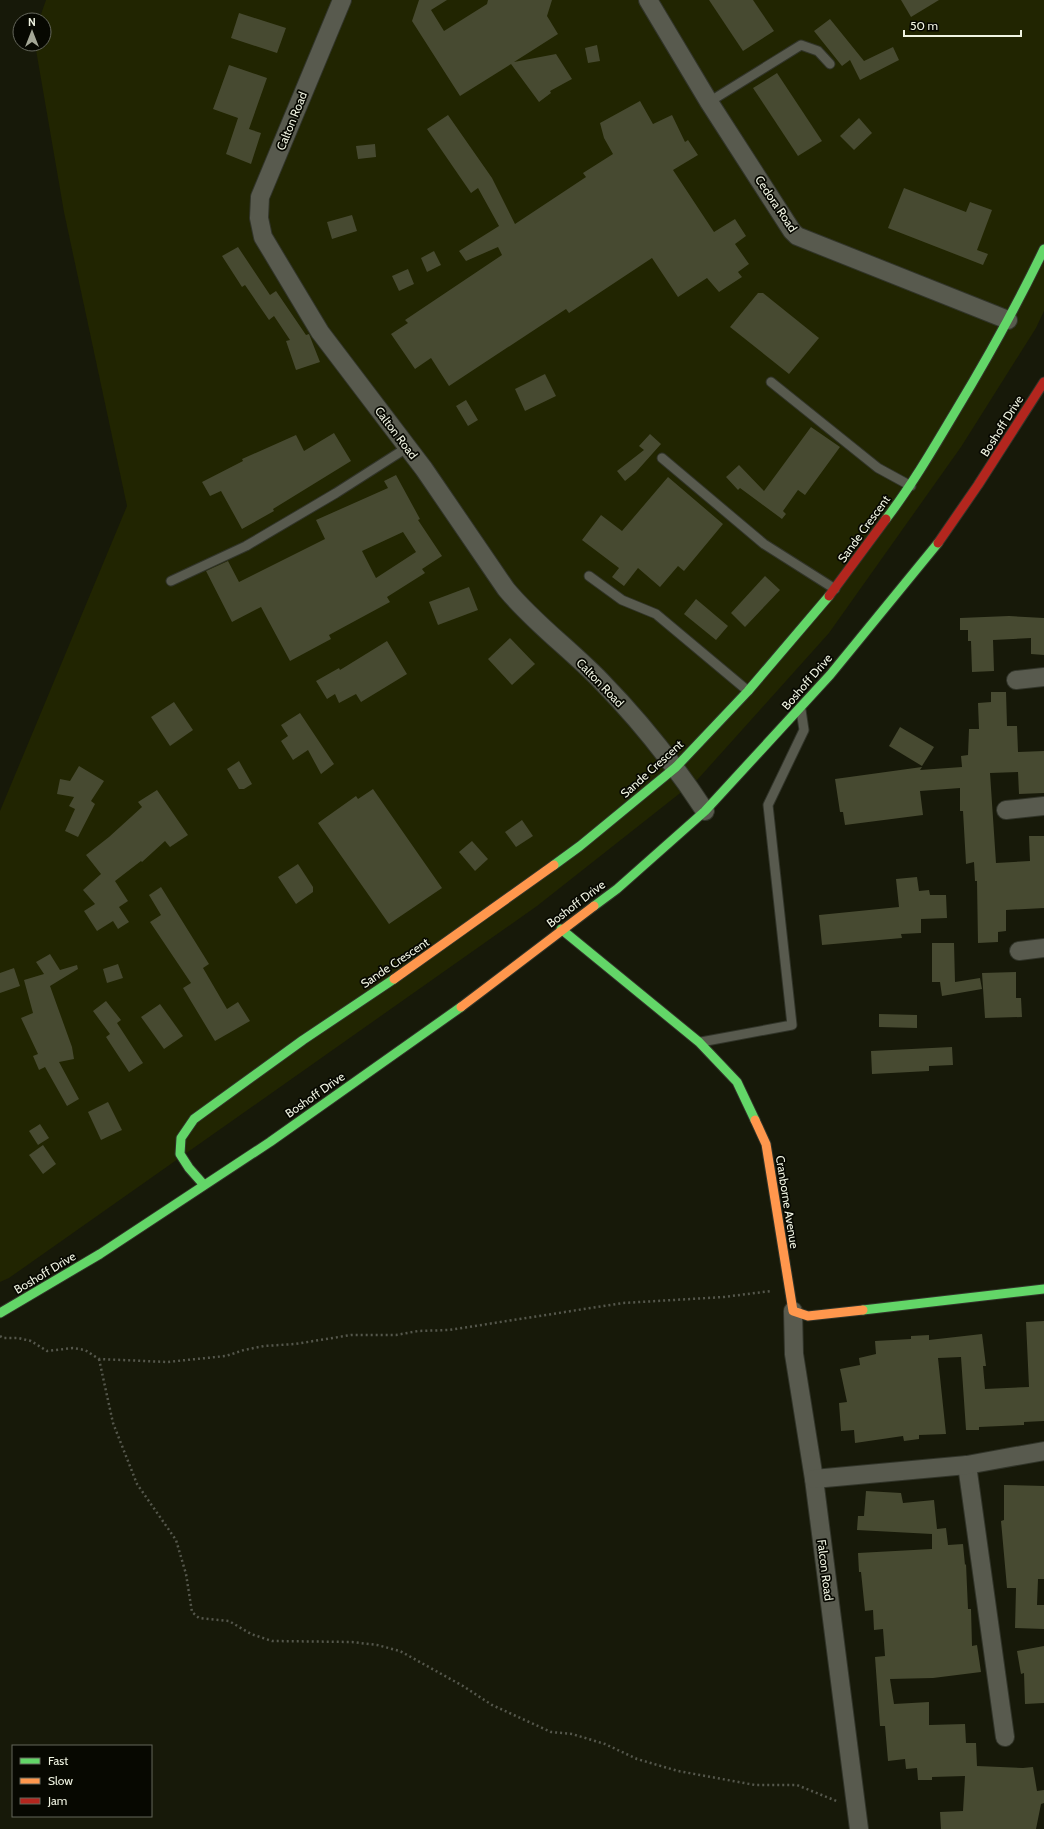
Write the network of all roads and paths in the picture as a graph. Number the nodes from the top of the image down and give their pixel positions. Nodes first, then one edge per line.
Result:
1 (342, 0) edge
2 (648, 0) edge
3 (830, 64) dead end
4 (709, 102) junction
5 (1044, 249) edge
6 (1038, 279) edge
7 (1008, 320) junction
8 (771, 382) dead end
9 (1044, 382) edge
10 (408, 448) junction
11 (662, 458) dead end
12 (911, 486) junction
13 (589, 576) dead end
14 (171, 581) dead end
15 (835, 589) junction
16 (1044, 677) edge
17 (1016, 680) dead end
18 (748, 691) junction
19 (800, 707) junction
20 (676, 767) junction
21 (1044, 806) edge
22 (1006, 810) dead end
23 (705, 811) junction
24 (561, 930) junction
25 (1044, 948) edge
26 (1019, 951) dead end
27 (700, 1042) junction
28 (204, 1185) junction
29 (789, 1289) junction
30 (1044, 1289) edge
31 (793, 1311) junction
32 (0, 1313) edge
33 (0, 1336) edge
34 (99, 1359) junction
35 (1044, 1451) edge
36 (967, 1465) junction
37 (814, 1479) junction
38 (1005, 1738) dead end
39 (855, 1810) junction
40 (858, 1829) edge

1 - 10 street, Calton Road
2 - 4 street, Cedora Road
3 - 4 lane
4 - 7 street, Cedora Road
5 - 6 street, Sande Crescent
6 - 7 street, Sande Crescent
7 - 12 street, Sande Crescent
8 - 12 lane
9 - 19 street, Boshoff Drive
10 - 14 lane
10 - 20 street, Calton Road
11 - 15 lane
12 - 15 street, Sande Crescent
13 - 18 lane
15 - 18 street, Sande Crescent
16 - 17 street
18 - 20 street, Sande Crescent
19 - 23 street, Boshoff Drive
19 - 27 lane
20 - 23 street, Calton Road
20 - 28 street, Sande Crescent
21 - 22 street
23 - 24 street, Boshoff Drive
24 - 27 street, Cranborne Avenue
24 - 28 street, Boshoff Drive
25 - 26 street
27 - 29 street, Cranborne Avenue
28 - 32 street, Boshoff Drive
29 - 31 street, Cranborne Avenue
29 - 34 path
30 - 31 street
31 - 37 street, Falcon Road
33 - 34 path
34 - 39 path
35 - 36 street
36 - 37 street
36 - 38 street
37 - 39 street, Falcon Road
39 - 40 street, Falcon Road

